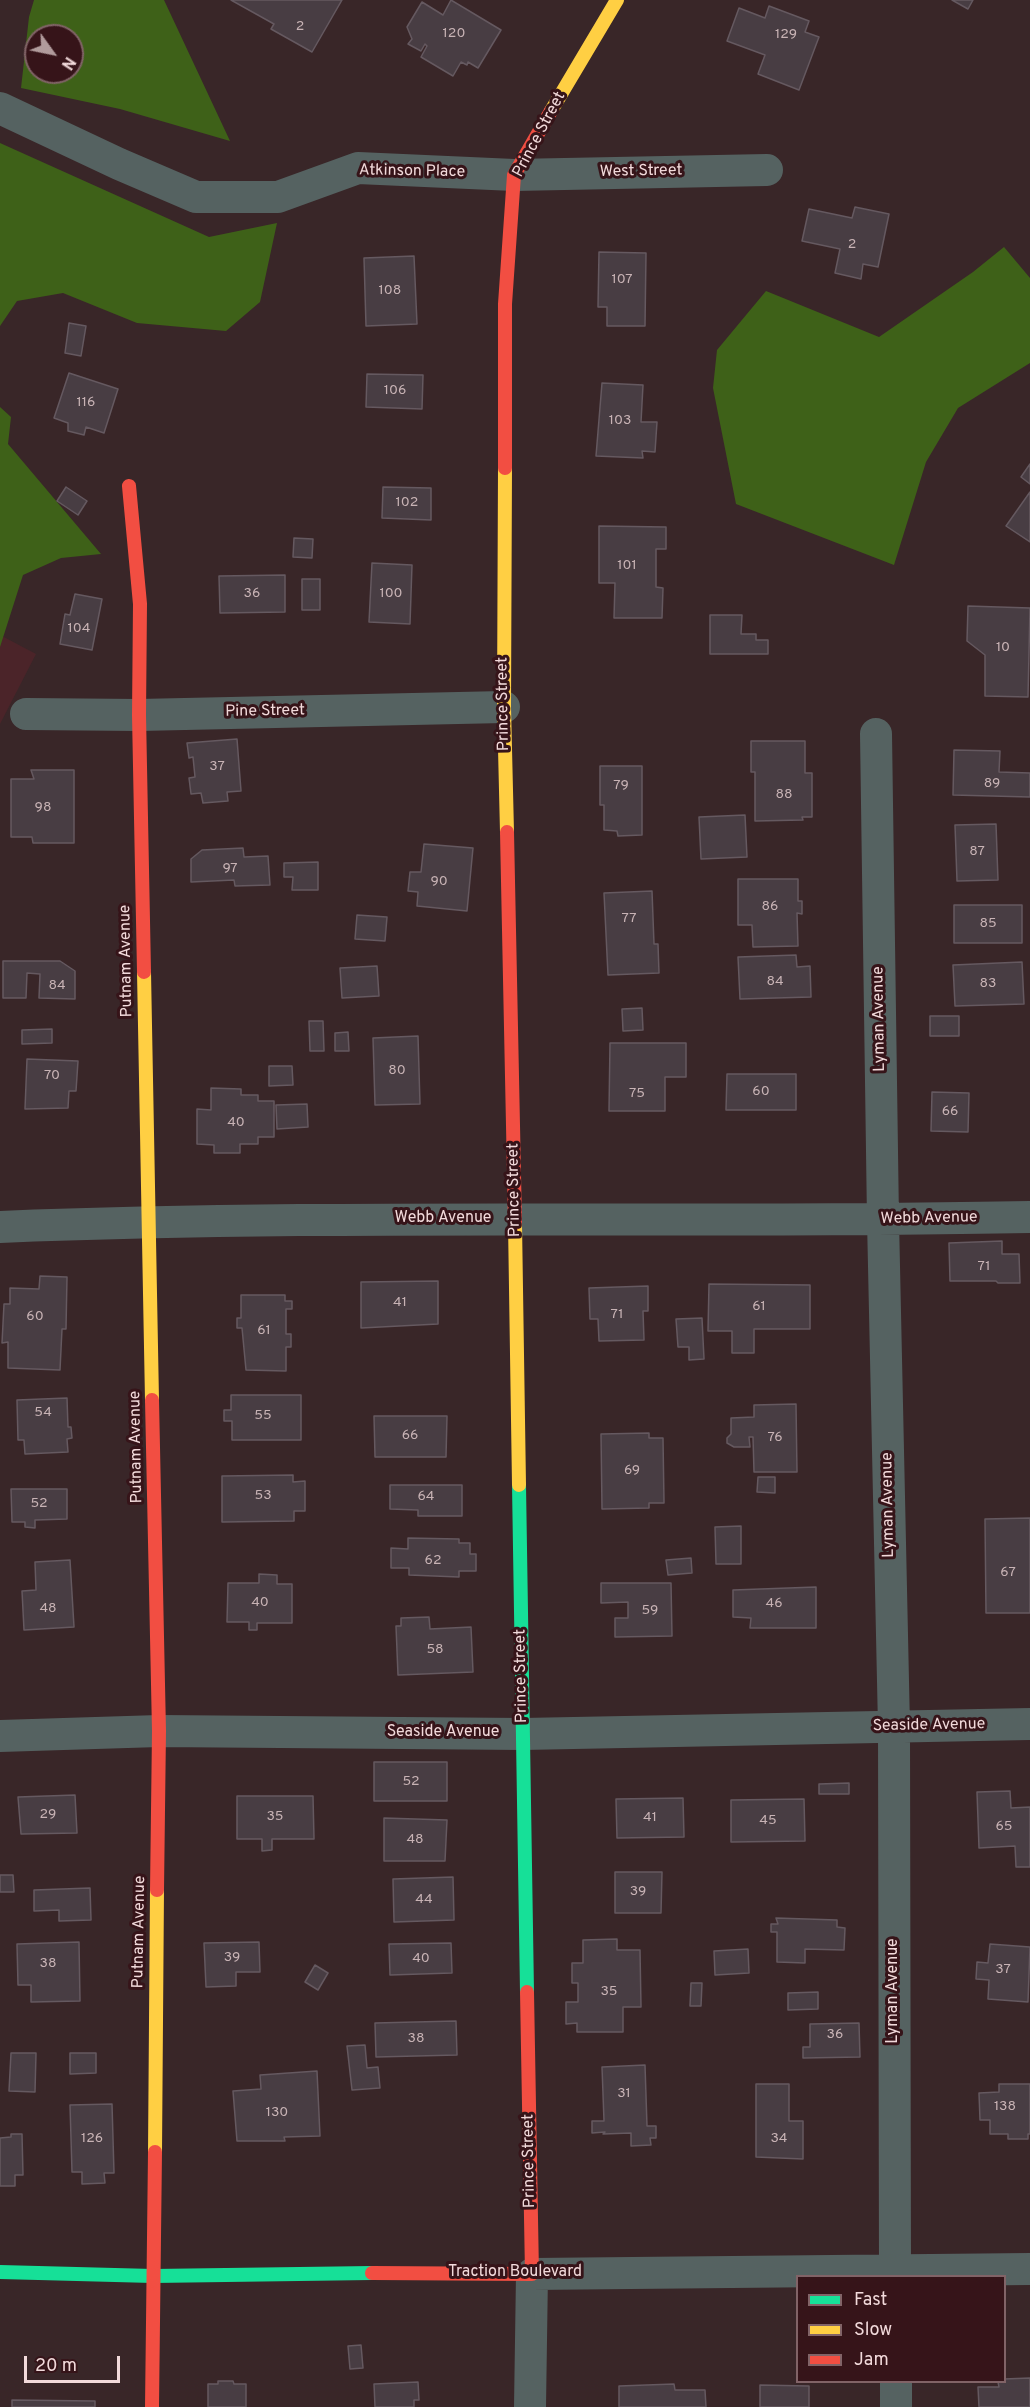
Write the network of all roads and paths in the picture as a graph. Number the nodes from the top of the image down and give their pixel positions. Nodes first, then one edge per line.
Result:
1 (616, 0) edge
2 (0, 108) edge
3 (767, 170) dead end
4 (514, 175) junction
5 (129, 486) dead end
6 (504, 707) junction
7 (26, 714) dead end
8 (139, 715) junction
9 (876, 734) dead end
10 (1030, 1217) edge
11 (515, 1218) junction
12 (883, 1220) junction
13 (148, 1221) junction
14 (0, 1227) edge
15 (1030, 1724) edge
16 (894, 1727) junction
17 (159, 1731) junction
18 (522, 1734) junction
19 (0, 1736) edge
20 (1030, 2269) edge
21 (0, 2272) edge
22 (532, 2274) junction
23 (895, 2274) edge
24 (153, 2276) junction
25 (896, 2383) edge
26 (152, 2407) edge
27 (530, 2407) edge
28 (896, 2407) edge

1 - 4 street, Prince Street
2 - 4 street, Atkinson Place
3 - 4 street, West Street
4 - 6 street, Prince Street
5 - 8 street, Putnam Avenue
6 - 8 street, Pine Street
6 - 11 street, Prince Street
7 - 8 street, Pine Street
8 - 13 street, Putnam Avenue
9 - 12 street, Lyman Avenue
10 - 12 street, Webb Avenue
11 - 12 street, Webb Avenue
11 - 13 street, Webb Avenue
11 - 18 street, Prince Street
12 - 16 street, Lyman Avenue
13 - 14 street, Webb Avenue
13 - 17 street, Putnam Avenue
15 - 16 street, Seaside Avenue
16 - 18 street, Seaside Avenue
16 - 23 street, Lyman Avenue
17 - 18 street, Seaside Avenue
17 - 19 street, Seaside Avenue
17 - 24 street, Putnam Avenue
18 - 22 street, Prince Street
20 - 23 street, Traction Boulevard
21 - 24 street, Traction Boulevard
22 - 23 street, Traction Boulevard
22 - 24 street, Traction Boulevard
22 - 27 street, Prince Street
24 - 26 street, Putnam Avenue
25 - 28 street

